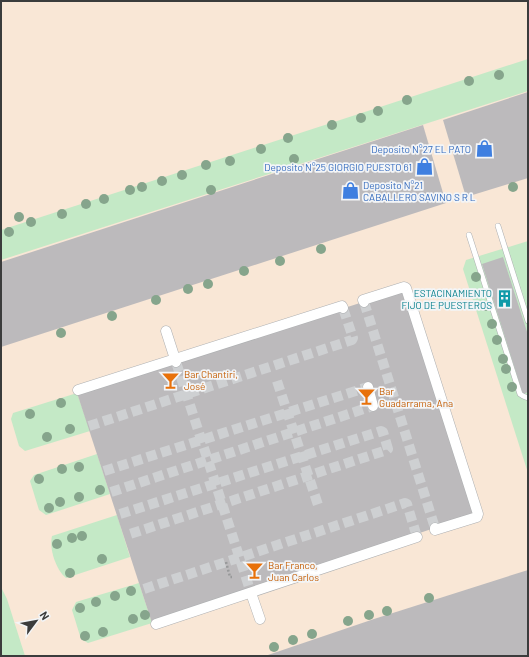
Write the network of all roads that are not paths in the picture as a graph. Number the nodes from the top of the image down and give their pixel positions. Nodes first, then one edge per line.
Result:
1 (498, 226) dead end
2 (469, 235) dead end
3 (364, 302) dead end
4 (343, 308) dead end
5 (528, 321) edge
6 (166, 331) dead end
7 (176, 360) junction
8 (368, 387) dead end
9 (78, 390) dead end
10 (528, 398) edge
11 (373, 406) dead end
12 (435, 528) dead end
13 (417, 537) dead end
14 (251, 593) junction
15 (260, 619) dead end
16 (156, 624) dead end

1 - 5 lane
2 - 10 lane
3 - 12 street
4 - 7 street
6 - 7 street
7 - 9 street
8 - 11 street
13 - 14 street
14 - 15 street
14 - 16 street

